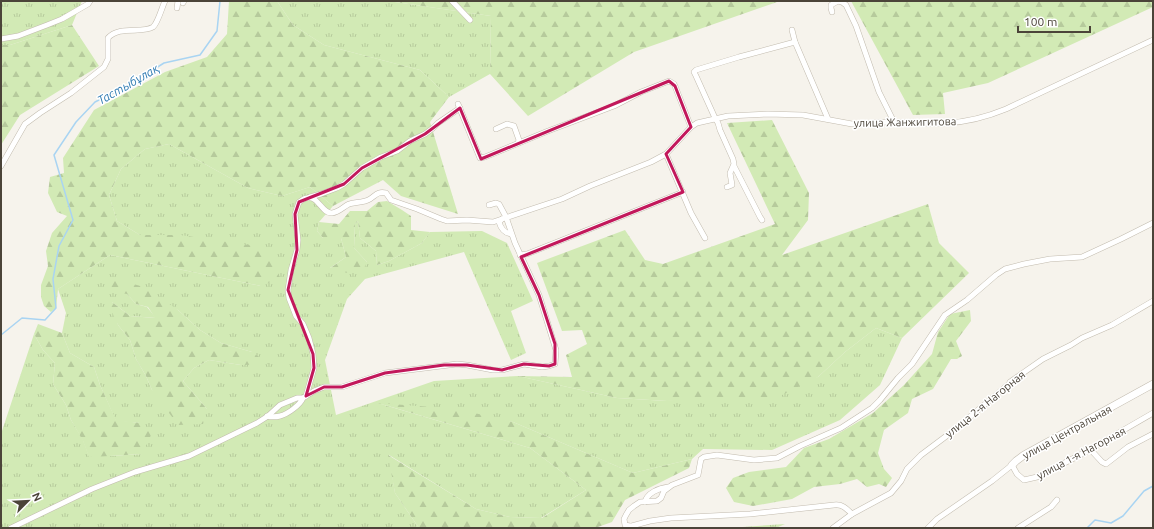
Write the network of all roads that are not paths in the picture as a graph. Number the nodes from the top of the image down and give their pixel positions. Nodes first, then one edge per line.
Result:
1 (90, 1) edge
2 (165, 1) edge
3 (452, 1) edge
4 (838, 1) edge
5 (182, 2) edge
6 (177, 8) dead end
7 (832, 12) dead end
8 (470, 20) dead end
9 (792, 30) dead end
10 (1, 39) edge
11 (1153, 40) edge
12 (795, 42) junction
13 (715, 118) junction
14 (828, 119) junction
15 (894, 122) junction
16 (691, 127) junction
17 (496, 129) dead end
18 (518, 143) junction
19 (666, 154) junction
20 (1, 166) edge
21 (734, 166) junction
22 (727, 187) dead end
23 (683, 192) junction
24 (307, 198) junction
25 (489, 205) dead end
26 (505, 219) junction
27 (762, 220) dead end
28 (1153, 223) edge
29 (511, 234) junction
30 (705, 238) dead end
31 (520, 255) junction
32 (1153, 301) edge
33 (1153, 384) edge
34 (304, 397) junction
35 (1153, 413) edge
36 (267, 416) junction
37 (1153, 434) edge
38 (1090, 449) junction
39 (1012, 465) junction
40 (669, 487) junction
41 (1057, 500) dead end
42 (645, 502) junction
43 (852, 514) junction
44 (628, 527) edge
45 (11, 528) edge
46 (833, 528) edge
47 (928, 528) edge
48 (1018, 528) edge

1 - 10 street
2 - 20 street
3 - 8 street
4 - 7 street
4 - 15 street
5 - 6 street
9 - 12 street
11 - 15 street, улица Жанжигитова
12 - 13 street
12 - 14 street
13 - 14 street, улица Жанжигитова
13 - 16 street, улица Жанжигитова
13 - 21 street
14 - 15 street, улица Жанжигитова
16 - 18 street
16 - 19 street
17 - 18 street
18 - 24 street
19 - 23 street
19 - 26 street
21 - 22 street
21 - 27 street
23 - 30 street
23 - 31 street
24 - 26 street
24 - 34 street
25 - 26 street
26 - 29 street
26 - 29 street
28 - 40 street
29 - 31 street
31 - 34 street
32 - 43 street, улица 2-я Нагорная
33 - 39 street, улица Центральная
34 - 36 street
34 - 36 street
35 - 38 street, улица 1-я Нагорная
36 - 45 street
37 - 38 street, улица 1-я Нагорная
38 - 39 street, улица 1-я Нагорная
39 - 47 street, улица Центральная
40 - 42 street
40 - 42 street
41 - 48 street
42 - 44 street
43 - 44 street
43 - 46 street, улица 2-я Нагорная

